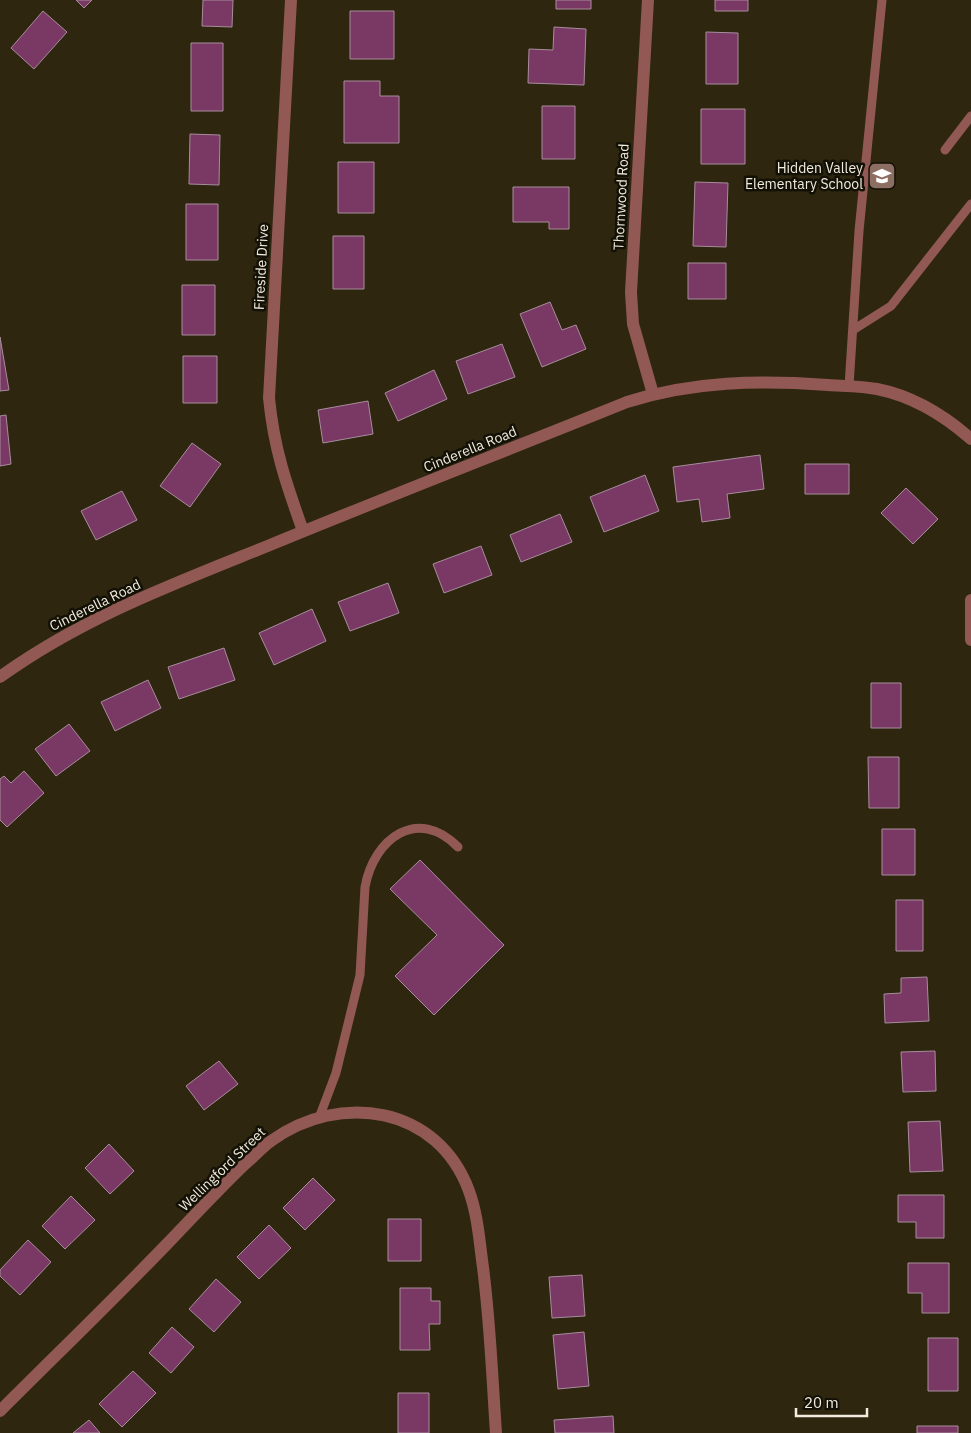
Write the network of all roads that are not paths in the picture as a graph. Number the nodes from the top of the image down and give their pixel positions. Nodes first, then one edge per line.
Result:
1 (291, 0) edge
2 (648, 0) edge
3 (883, 0) edge
4 (971, 116) edge
5 (945, 150) dead end
6 (971, 204) edge
7 (853, 330) junction
8 (849, 386) junction
9 (653, 394) junction
10 (971, 439) edge
11 (303, 531) junction
12 (971, 600) edge
13 (971, 640) edge
14 (0, 677) edge
15 (458, 847) dead end
16 (319, 1118) junction
17 (0, 1412) edge
18 (496, 1433) edge

1 - 11 street, Fireside Drive
2 - 9 street, Thornwood Road
3 - 7 lane
4 - 5 lane
6 - 7 lane
7 - 8 lane
8 - 9 street, Cinderella Road
8 - 10 street, Cinderella Road
9 - 11 street, Cinderella Road
11 - 14 street, Cinderella Road
12 - 13 street
15 - 16 lane
16 - 17 street, Wellingford Street
16 - 18 street, Wellingford Street

